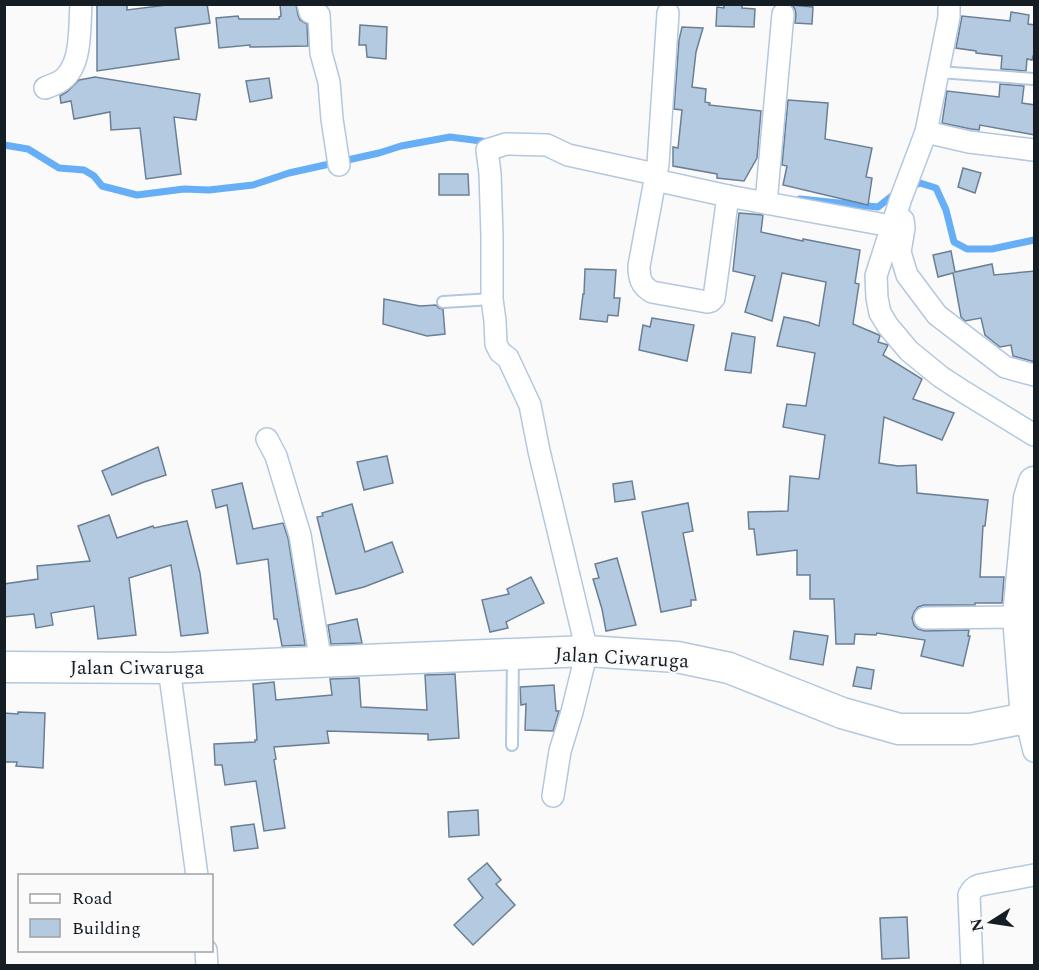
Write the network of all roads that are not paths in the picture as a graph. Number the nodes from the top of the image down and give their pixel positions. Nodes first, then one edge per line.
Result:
1 (81, 4) edge
2 (308, 4) edge
3 (949, 4) edge
4 (668, 13) dead end
5 (783, 14) dead end
6 (939, 72) junction
7 (1035, 79) edge
8 (45, 88) dead end
9 (926, 132) junction
10 (1035, 150) edge
11 (339, 165) dead end
12 (655, 177) junction
13 (728, 196) junction
14 (901, 198) junction
15 (766, 202) junction
16 (891, 226) junction
17 (492, 299) junction
18 (443, 302) dead end
19 (1035, 375) edge
20 (1035, 435) edge
21 (267, 439) dead end
22 (1035, 482) edge
23 (1018, 617) junction
24 (925, 618) dead end
25 (588, 651) junction
26 (513, 654) junction
27 (321, 663) junction
28 (4, 667) edge
29 (169, 668) junction
30 (1026, 718) junction
31 (512, 745) dead end
32 (1035, 751) edge
33 (553, 796) dead end
34 (197, 874) edge
35 (1035, 875) edge
36 (972, 966) edge

1 - 8 street
2 - 11 street
3 - 6 street
4 - 12 street
5 - 15 street
6 - 7 lane
6 - 9 street
9 - 10 street
9 - 14 street
12 - 13 street
12 - 13 street
12 - 17 street
13 - 15 street
14 - 16 street
14 - 19 street
15 - 16 street
16 - 20 street
17 - 18 lane
17 - 25 street
21 - 27 street
22 - 23 street
23 - 24 street
23 - 30 street
25 - 26 street, Jalan Ciwaruga
25 - 30 street, Jalan Ciwaruga
25 - 33 street
26 - 27 street, Jalan Ciwaruga
26 - 31 lane
27 - 29 street, Jalan Ciwaruga
28 - 29 street, Jalan Ciwaruga
29 - 34 street
30 - 32 street
35 - 36 street

